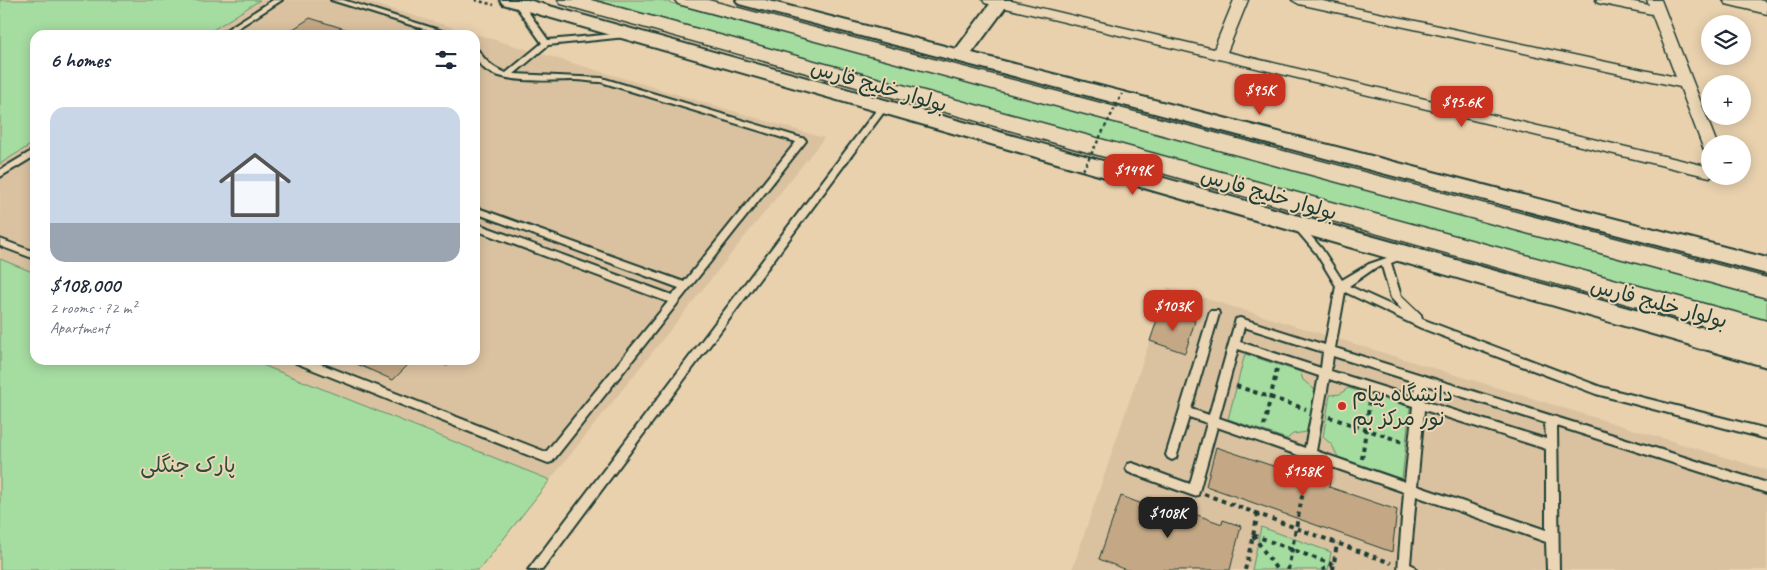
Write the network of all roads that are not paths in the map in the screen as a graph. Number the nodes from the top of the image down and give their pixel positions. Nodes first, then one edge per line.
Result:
1 (278, 0) edge
2 (335, 0) edge
3 (568, 0) edge
4 (686, 0) edge
5 (745, 0) edge
6 (1241, 0) edge
7 (1299, 0) edge
8 (1603, 0) edge
9 (1733, 0) edge
10 (513, 1) edge
11 (997, 1) edge
12 (1656, 5) edge
13 (1767, 8) edge
14 (230, 30) edge
15 (434, 30) edge
16 (630, 34) junction
17 (546, 43) junction
18 (1219, 55) junction
19 (960, 56) junction
20 (480, 58) edge
21 (508, 75) junction
22 (1686, 84) junction
23 (884, 106) junction
24 (1706, 135) edge
25 (30, 155) edge
26 (1701, 170) edge
27 (0, 174) edge
28 (480, 212) edge
29 (1296, 223) junction
30 (480, 228) edge
31 (0, 242) edge
32 (30, 254) edge
33 (1406, 254) junction
34 (1386, 262) junction
35 (1767, 266) edge
36 (1722, 276) junction
37 (1767, 277) edge
38 (685, 286) junction
39 (1340, 286) junction
40 (1767, 288) edge
41 (674, 300) junction
42 (1214, 314) dead end
43 (1425, 325) junction
44 (1767, 332) edge
45 (1700, 338) junction
46 (1234, 344) junction
47 (1767, 346) edge
48 (1329, 350) junction
49 (1767, 356) edge
50 (313, 365) edge
51 (1325, 373) junction
52 (1421, 379) junction
53 (1419, 404) junction
54 (1185, 411) junction
55 (1551, 420) junction
56 (1213, 421) junction
57 (1767, 434) edge
58 (1551, 446) junction
59 (1310, 454) junction
60 (1172, 455) dead end
61 (1132, 468) dead end
62 (1767, 488) edge
63 (1411, 489) junction
64 (1552, 538) junction
65 (1406, 569) edge
66 (534, 570) edge
67 (1553, 570) edge

1 - 14 lane
2 - 15 lane
3 - 44 main road, بولوار خلیج فارس
4 - 36 main road, بولوار خلیج فارس
5 - 19 street
6 - 18 street
7 - 22 street
8 - 12 street
9 - 13 main road
10 - 16 street
10 - 17 lane
11 - 18 street
11 - 19 street
12 - 22 street
16 - 17 lane
16 - 23 street
17 - 21 lane
18 - 26 street
19 - 35 street
20 - 21 lane
21 - 38 lane
22 - 24 street
23 - 29 street
23 - 66 lane
25 - 27 lane
28 - 38 lane
29 - 33 street
29 - 39 lane
30 - 41 lane
31 - 32 lane
33 - 34 lane
33 - 45 street
34 - 39 lane
34 - 43 lane
36 - 37 main road
36 - 40 main road, بولوار خلیج فارس
38 - 41 lane
39 - 43 lane
39 - 48 lane
41 - 50 lane
42 - 54 lane
43 - 57 lane
45 - 47 main road
45 - 49 street
46 - 48 lane
46 - 51 lane
46 - 56 lane
48 - 51 lane
48 - 52 lane
51 - 53 lane
51 - 59 lane
52 - 53 lane
52 - 55 lane
53 - 58 lane
53 - 63 lane
54 - 56 lane
54 - 60 lane
55 - 58 lane
55 - 62 lane
56 - 59 lane
56 - 61 lane
58 - 64 lane
59 - 63 lane
63 - 64 lane
63 - 65 lane
64 - 67 lane

